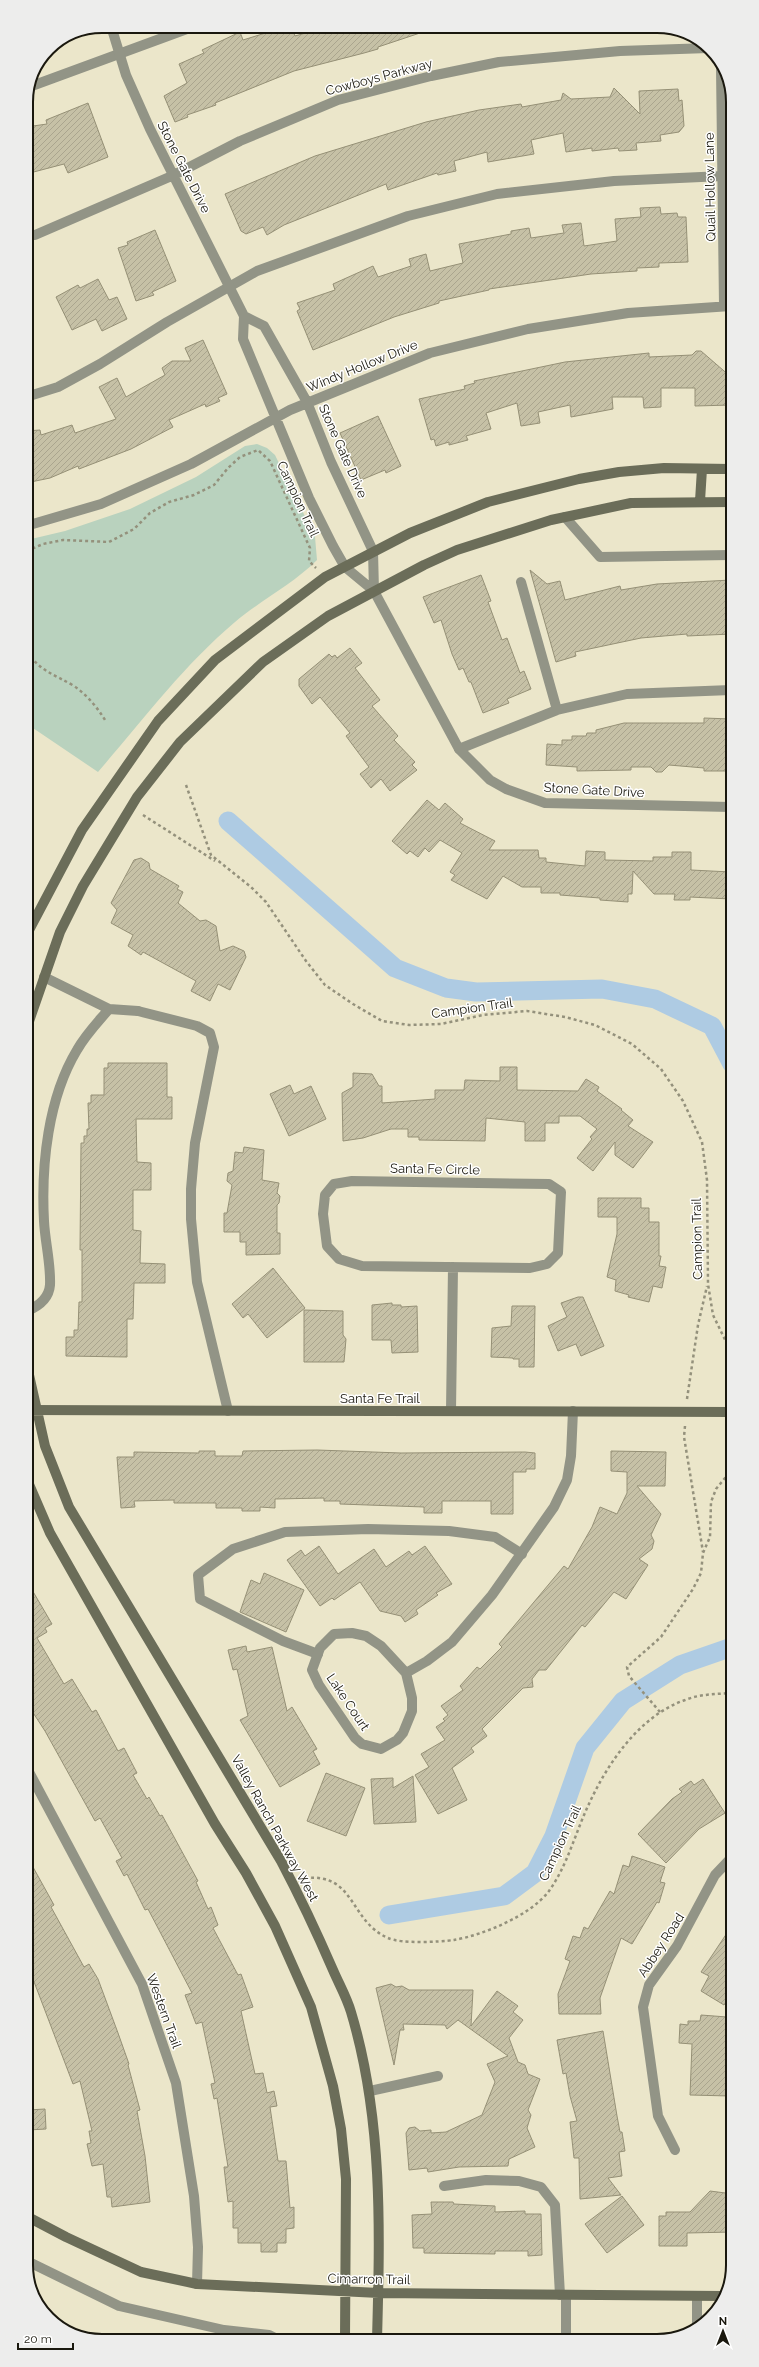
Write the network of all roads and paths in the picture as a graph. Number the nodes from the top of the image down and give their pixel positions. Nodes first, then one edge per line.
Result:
1 (113, 33) edge
2 (176, 33) edge
3 (700, 48) edge
4 (120, 54) junction
5 (721, 77) edge
6 (35, 85) edge
7 (174, 175) junction
8 (723, 176) junction
9 (35, 235) dead end
10 (726, 274) edge
11 (229, 286) junction
12 (726, 306) edge
13 (244, 316) junction
14 (33, 395) edge
15 (307, 402) junction
16 (275, 417) junction
17 (702, 468) junction
18 (726, 469) edge
19 (700, 502) junction
20 (726, 502) edge
21 (565, 517) junction
22 (33, 524) edge
23 (33, 548) edge
24 (373, 551) junction
25 (726, 555) edge
26 (345, 566) junction
27 (325, 577) junction
28 (521, 582) dead end
29 (374, 591) junction
30 (33, 661) edge
31 (726, 690) edge
32 (557, 710) junction
33 (105, 720) dead end
34 (459, 749) junction
35 (186, 785) dead end
36 (726, 807) edge
37 (143, 815) dead end
38 (222, 865) junction
39 (33, 923) edge
40 (44, 977) junction
41 (33, 1009) edge
42 (109, 1009) junction
43 (453, 1267) junction
44 (33, 1307) edge
45 (726, 1342) edge
46 (33, 1410) edge
47 (228, 1411) junction
48 (451, 1411) junction
49 (573, 1411) junction
50 (726, 1412) edge
51 (33, 1413) edge
52 (726, 1476) edge
53 (33, 1494) edge
54 (522, 1554) junction
55 (318, 1654) junction
56 (406, 1673) junction
57 (726, 1693) edge
58 (660, 1712) junction
59 (33, 1779) edge
60 (726, 1863) edge
61 (304, 1878) dead end
62 (438, 2076) dead end
63 (370, 2091) junction
64 (675, 2150) dead end
65 (444, 2186) dead end
66 (33, 2220) edge
67 (33, 2264) edge
68 (197, 2284) junction
69 (346, 2292) junction
70 (379, 2293) junction
71 (563, 2295) junction
72 (697, 2296) junction
73 (718, 2296) edge
74 (697, 2321) edge
75 (260, 2334) edge
76 (345, 2334) edge
77 (377, 2334) edge
78 (566, 2334) edge

1 - 4 street, Stone Gate Drive
2 - 4 street
3 - 7 street, Cowboys Parkway
4 - 6 street
4 - 7 street, Stone Gate Drive
5 - 8 street, Quail Hollow Lane
7 - 9 street, Cowboys Parkway
7 - 11 street, Stone Gate Drive
8 - 10 street, Quail Hollow Lane
8 - 11 street
11 - 13 street, Stone Gate Drive
11 - 14 street
12 - 15 street, Windy Hollow Drive
13 - 15 street, Stone Gate Drive
13 - 16 street, Stone Gate Drive
15 - 16 street, Windy Hollow Drive
15 - 24 street, Stone Gate Drive
16 - 22 street, Windy Hollow Drive
16 - 26 street, Stone Gate Drive
17 - 18 main road
17 - 19 main road
17 - 24 main road
19 - 20 main road
19 - 21 main road
21 - 25 street
21 - 29 main road
23 - 27 path, Campion Trail
24 - 26 main road
24 - 29 street, Stone Gate Drive
26 - 27 main road
26 - 29 street, Stone Gate Drive
27 - 39 main road
28 - 32 street
29 - 34 street, Stone Gate Drive
29 - 40 main road
30 - 33 path
31 - 32 street
32 - 34 street
34 - 36 street, Stone Gate Drive
35 - 38 path, Campion Trail
37 - 38 path
38 - 45 path, Campion Trail
40 - 41 main road
40 - 42 street
42 - 44 street
42 - 47 street
43 - 43 street, Santa Fe Circle
43 - 48 street
46 - 47 main road, Santa Fe Trail
47 - 48 main road, Santa Fe Trail
48 - 49 main road, Santa Fe Trail
49 - 50 main road, Santa Fe Trail
49 - 54 street
51 - 63 main road, Valley Ranch Parkway West
52 - 58 path
53 - 69 main road
54 - 55 street
54 - 56 street
55 - 56 street, Lake Court
55 - 56 street, Lake Court
57 - 58 path, Campion Trail
58 - 61 path, Campion Trail
59 - 68 street, Western Trail
60 - 64 street, Abbey Road
62 - 63 street
63 - 70 main road, Valley Ranch Parkway West
65 - 71 street
66 - 68 main road, Cimarron Trail
67 - 75 street
68 - 69 main road, Cimarron Trail
69 - 70 main road, Cimarron Trail
69 - 76 main road
70 - 71 main road, Cimarron Trail
70 - 77 main road, Valley Ranch Parkway West
71 - 72 main road, Cimarron Trail
71 - 78 street
72 - 73 main road, Cimarron Trail
72 - 74 street

